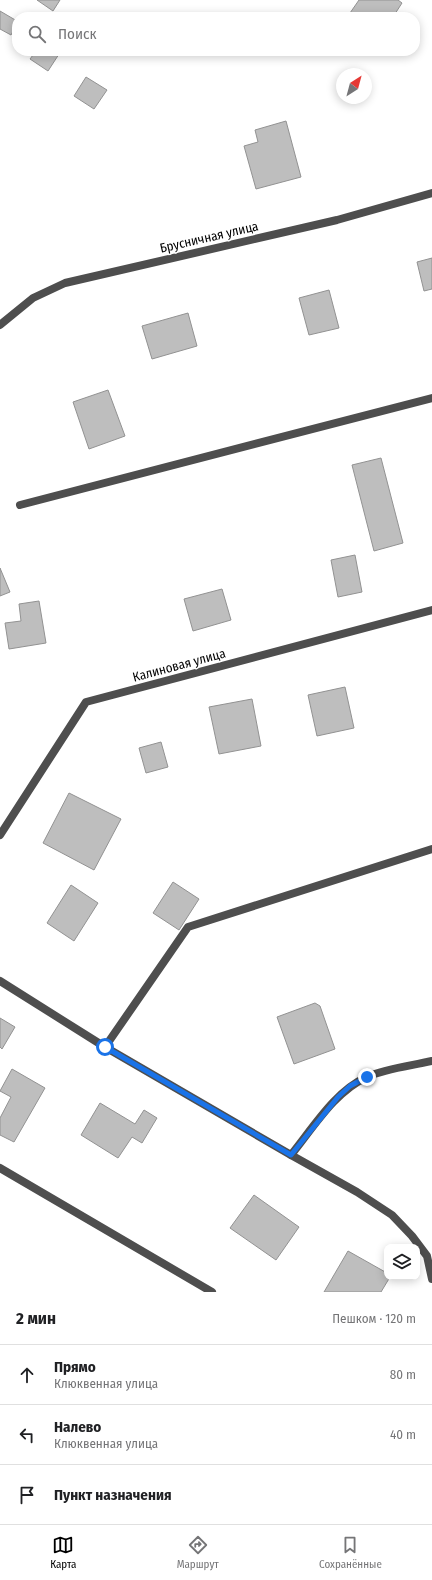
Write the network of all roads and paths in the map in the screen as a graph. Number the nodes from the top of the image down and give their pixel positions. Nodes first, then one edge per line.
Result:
1 (432, 193) edge
2 (0, 325) edge
3 (432, 398) edge
4 (20, 505) dead end
5 (432, 610) edge
6 (0, 835) edge
7 (432, 849) edge
8 (0, 981) edge
9 (105, 1047) junction
10 (432, 1061) edge
11 (291, 1155) junction
12 (0, 1168) edge
13 (430, 1256) edge
14 (432, 1278) edge
15 (212, 1292) edge

1 - 2 street, Брусничная улица
3 - 4 street
5 - 6 street, Калиновая улица
7 - 9 street
8 - 9 street
9 - 11 street
10 - 11 street
11 - 13 street
12 - 15 street
13 - 14 street

